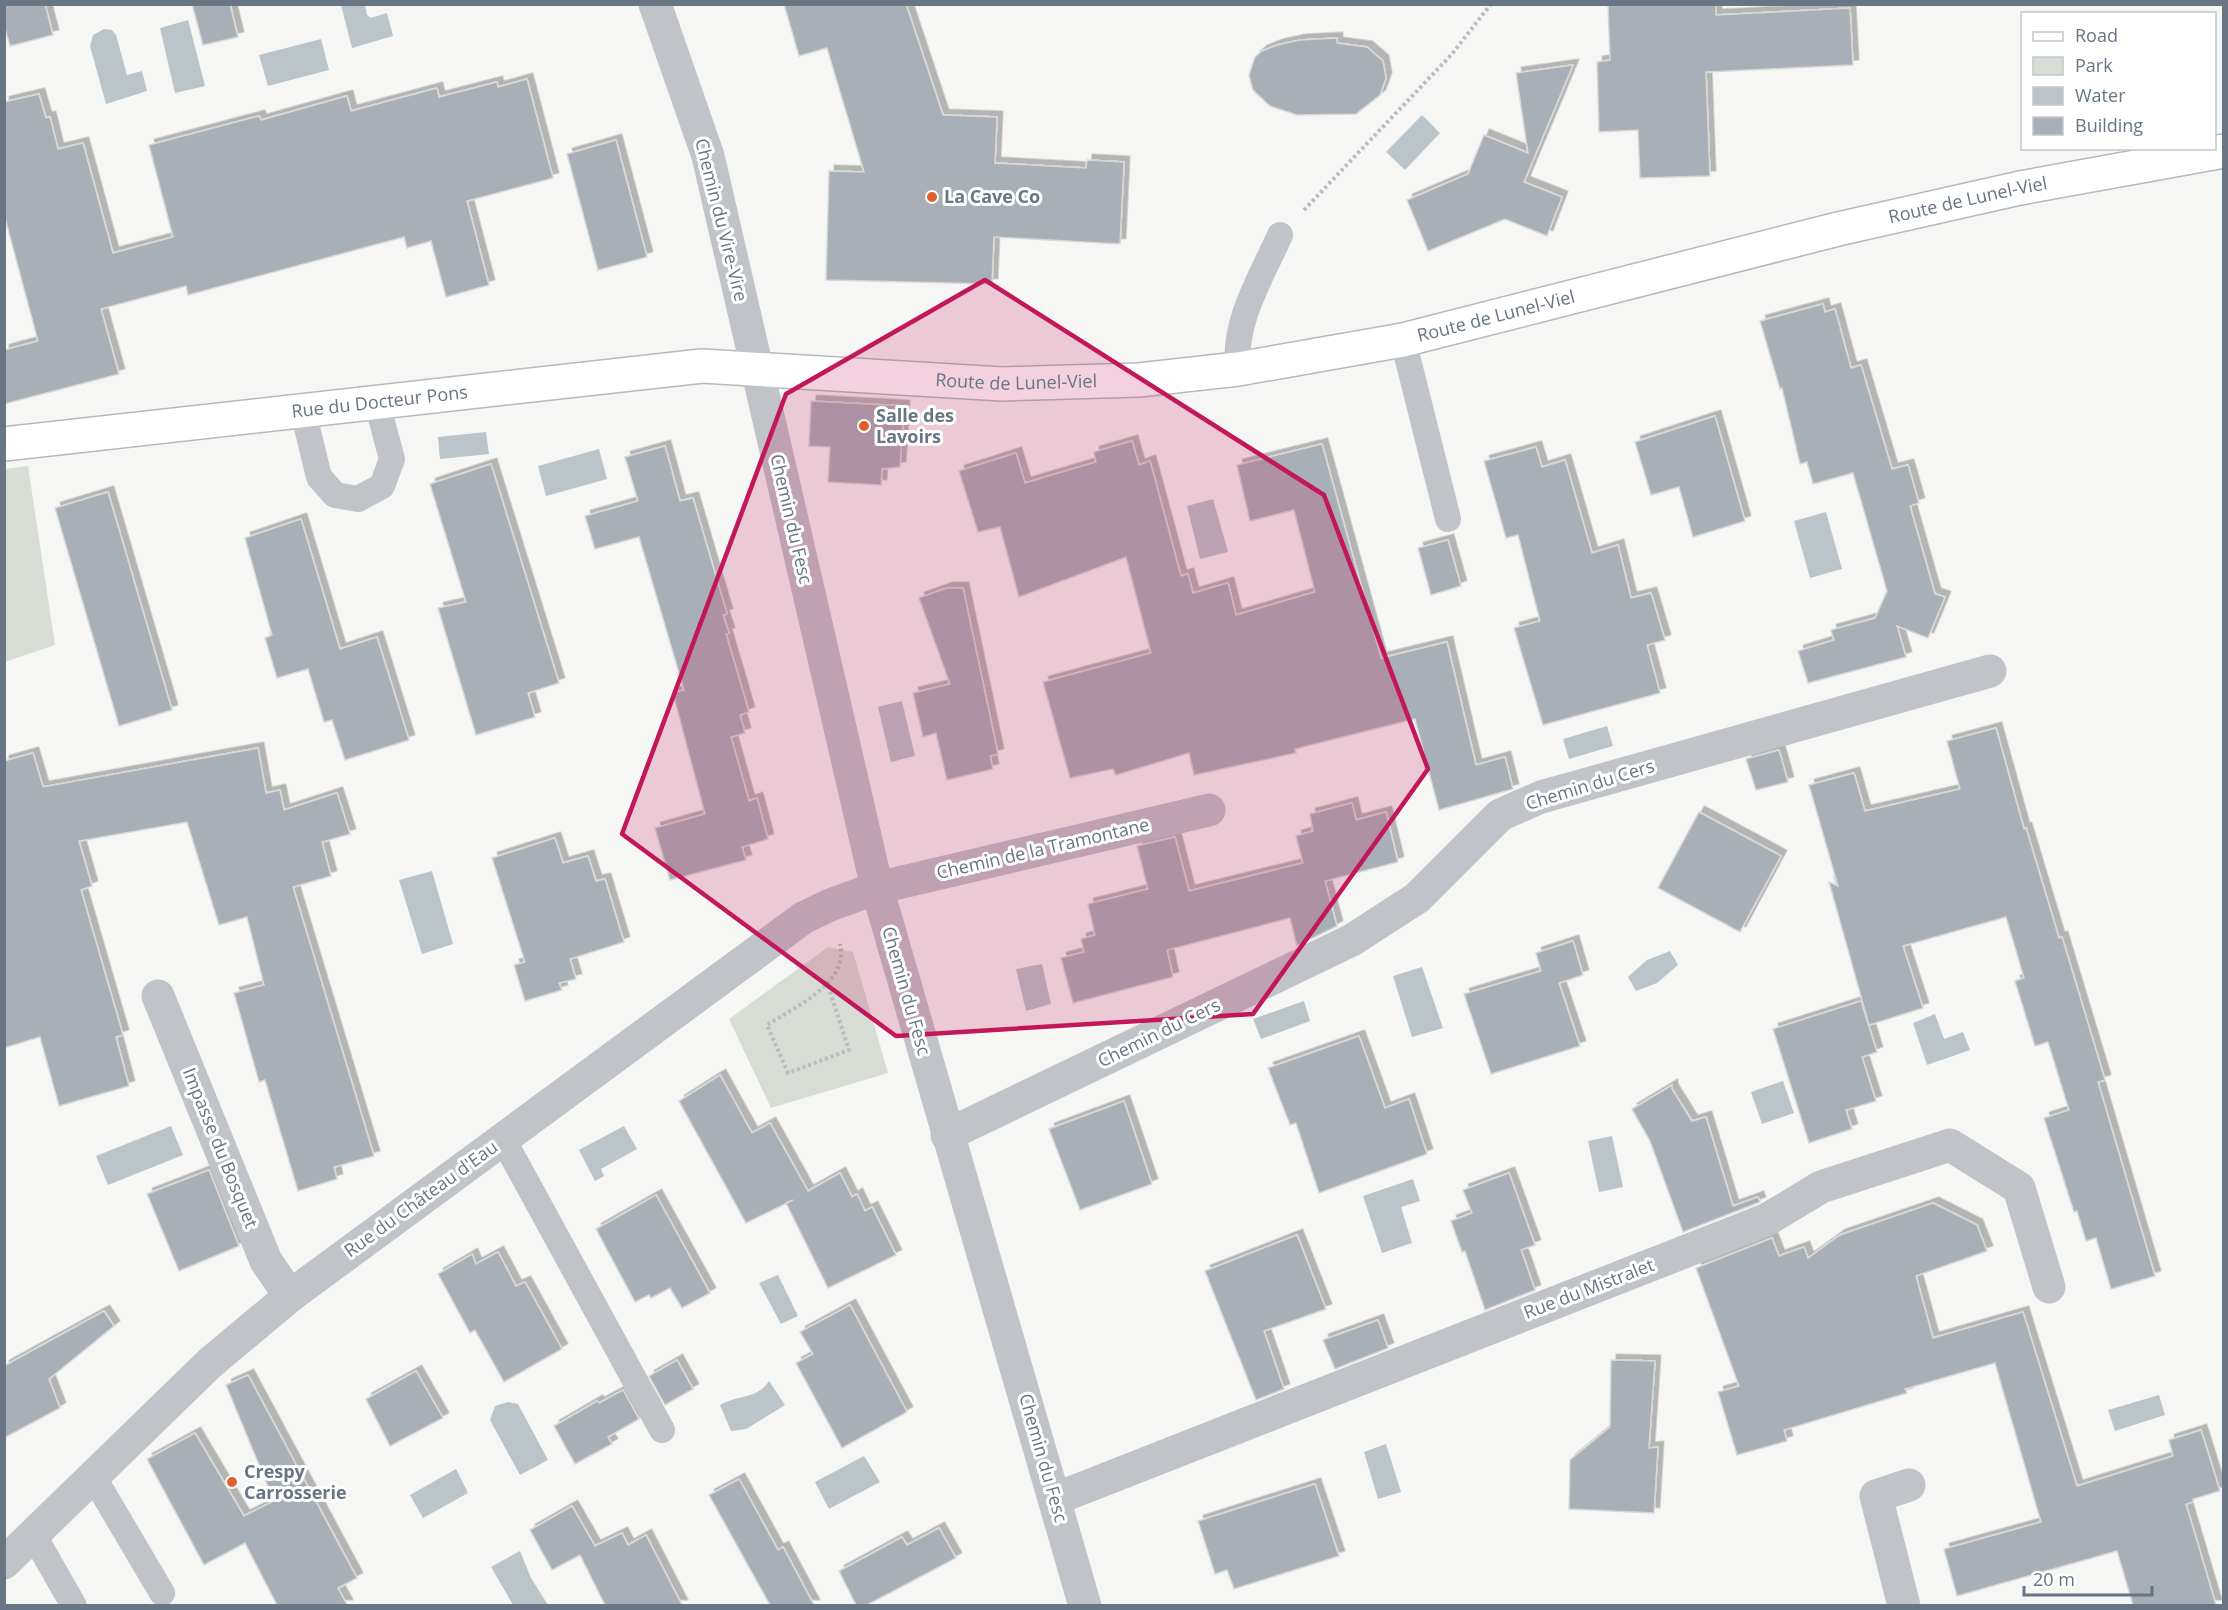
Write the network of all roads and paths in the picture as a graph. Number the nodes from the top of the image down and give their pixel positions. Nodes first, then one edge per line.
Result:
1 (655, 4) edge
2 (1491, 4) edge
3 (2223, 151) edge
4 (1280, 235) joint
5 (1403, 340) junction
6 (1238, 369) junction
7 (756, 370) junction
8 (377, 403) junction
9 (303, 411) junction
10 (4, 444) edge
11 (1448, 519) dead end
12 (1990, 671) dead end
13 (1209, 810) dead end
14 (878, 888) junction
15 (841, 949) dead end
16 (828, 986) junction
17 (158, 996) dead end
18 (947, 1135) junction
19 (503, 1139) junction
20 (2049, 1287) dead end
21 (290, 1296) junction
22 (662, 1430) dead end
23 (93, 1476) junction
24 (1909, 1485) dead end
25 (1055, 1499) junction
26 (33, 1534) junction
27 (4, 1563) edge
28 (162, 1593) dead end
29 (74, 1605) edge
30 (1085, 1605) edge
31 (1904, 1605) edge

1 - 7 street, Chemin du Vire-Vire
2 - 4 path
3 - 5 street, Route de Lunel-Viel
4 - 6 lane
5 - 6 street, Route de Lunel-Viel
5 - 11 lane
6 - 7 street, Route de Lunel-Viel
7 - 8 street, Rue du Docteur Pons
7 - 14 street, Chemin du Fesc
8 - 9 street, Rue du Docteur Pons
8 - 9 lane
9 - 10 street, Rue du Docteur Pons
12 - 18 street, Chemin du Cers
13 - 14 street, Chemin de la Tramontane
14 - 18 street, Chemin du Fesc
14 - 19 street, Rue du Château d'Eau
15 - 16 path
16 - 16 path
17 - 21 street, Impasse du Bosquet
18 - 25 street, Chemin du Fesc
19 - 21 street, Rue du Château d'Eau
19 - 22 lane
20 - 25 street, Rue du Mistralet
21 - 23 street, Rue du Château d'Eau
23 - 26 street, Rue du Château d'Eau
23 - 28 lane
24 - 31 street
25 - 30 street, Chemin du Fesc
26 - 27 street, Rue du Château d'Eau
26 - 29 lane

